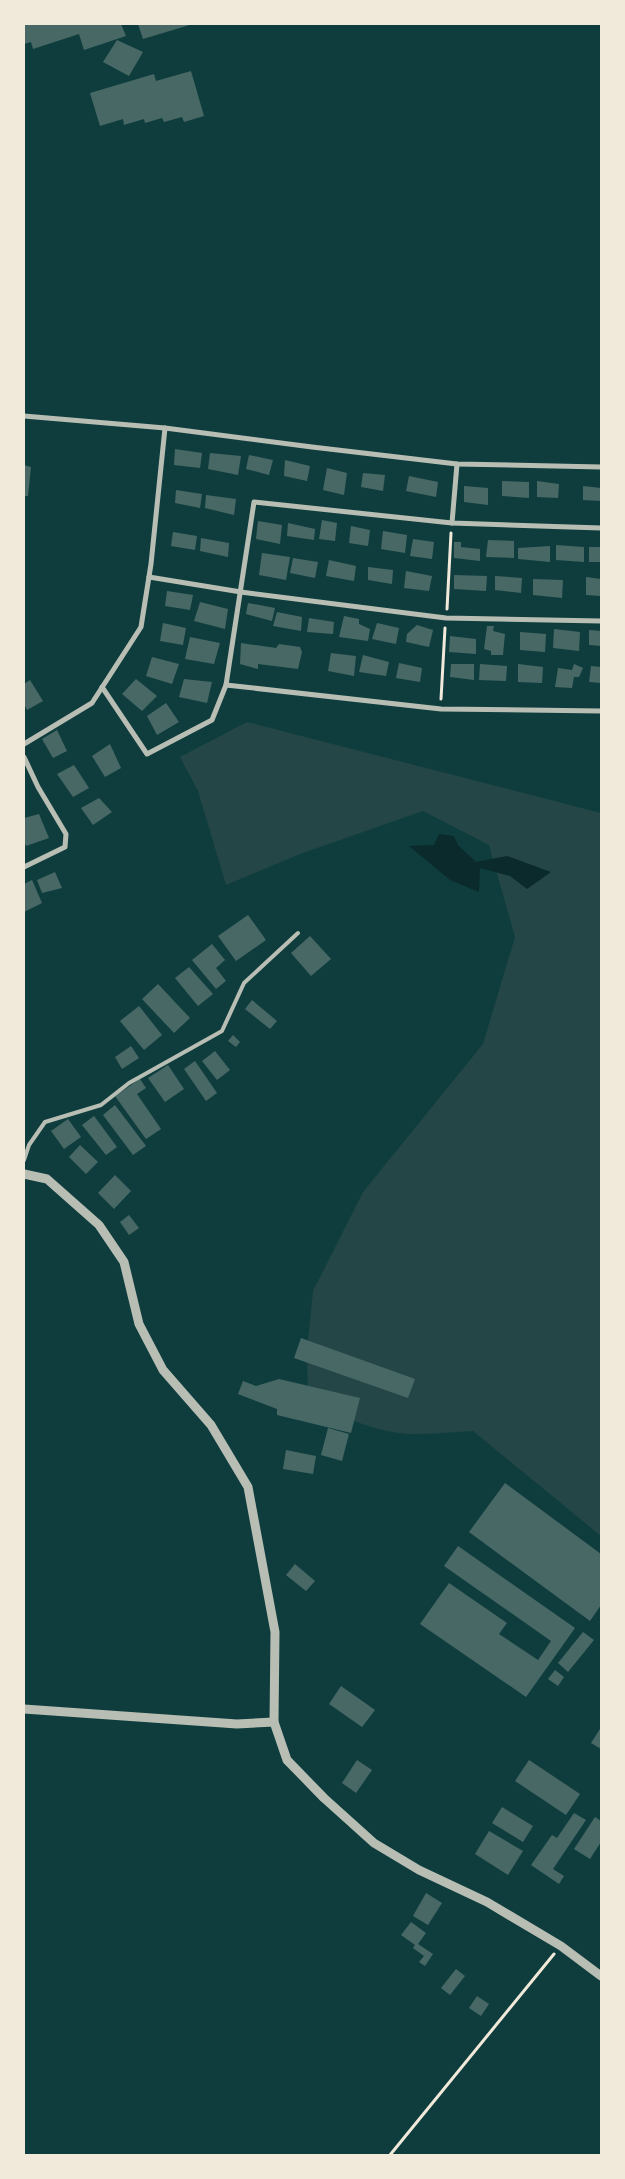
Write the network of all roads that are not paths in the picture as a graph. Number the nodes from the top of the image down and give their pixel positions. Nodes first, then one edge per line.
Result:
1 (24, 416) edge
2 (165, 428) junction
3 (457, 464) junction
4 (601, 467) edge
5 (452, 523) junction
6 (601, 528) edge
7 (149, 577) junction
8 (241, 592) junction
9 (601, 622) edge
10 (226, 686) junction
11 (102, 687) junction
12 (601, 712) edge
13 (24, 744) edge
14 (24, 757) edge
15 (24, 867) edge
16 (298, 933) dead end
17 (24, 1160) edge
18 (24, 1174) edge
19 (24, 1709) edge
20 (274, 1722) junction
21 (601, 1976) edge

1 - 2 street
2 - 3 street
2 - 7 street
3 - 4 street
3 - 5 street
5 - 6 street
5 - 8 street
7 - 8 street
7 - 11 street
8 - 9 street
8 - 10 street
10 - 11 street
10 - 12 street
11 - 13 street
14 - 15 street
16 - 17 lane
18 - 20 street
19 - 20 street
20 - 21 street

